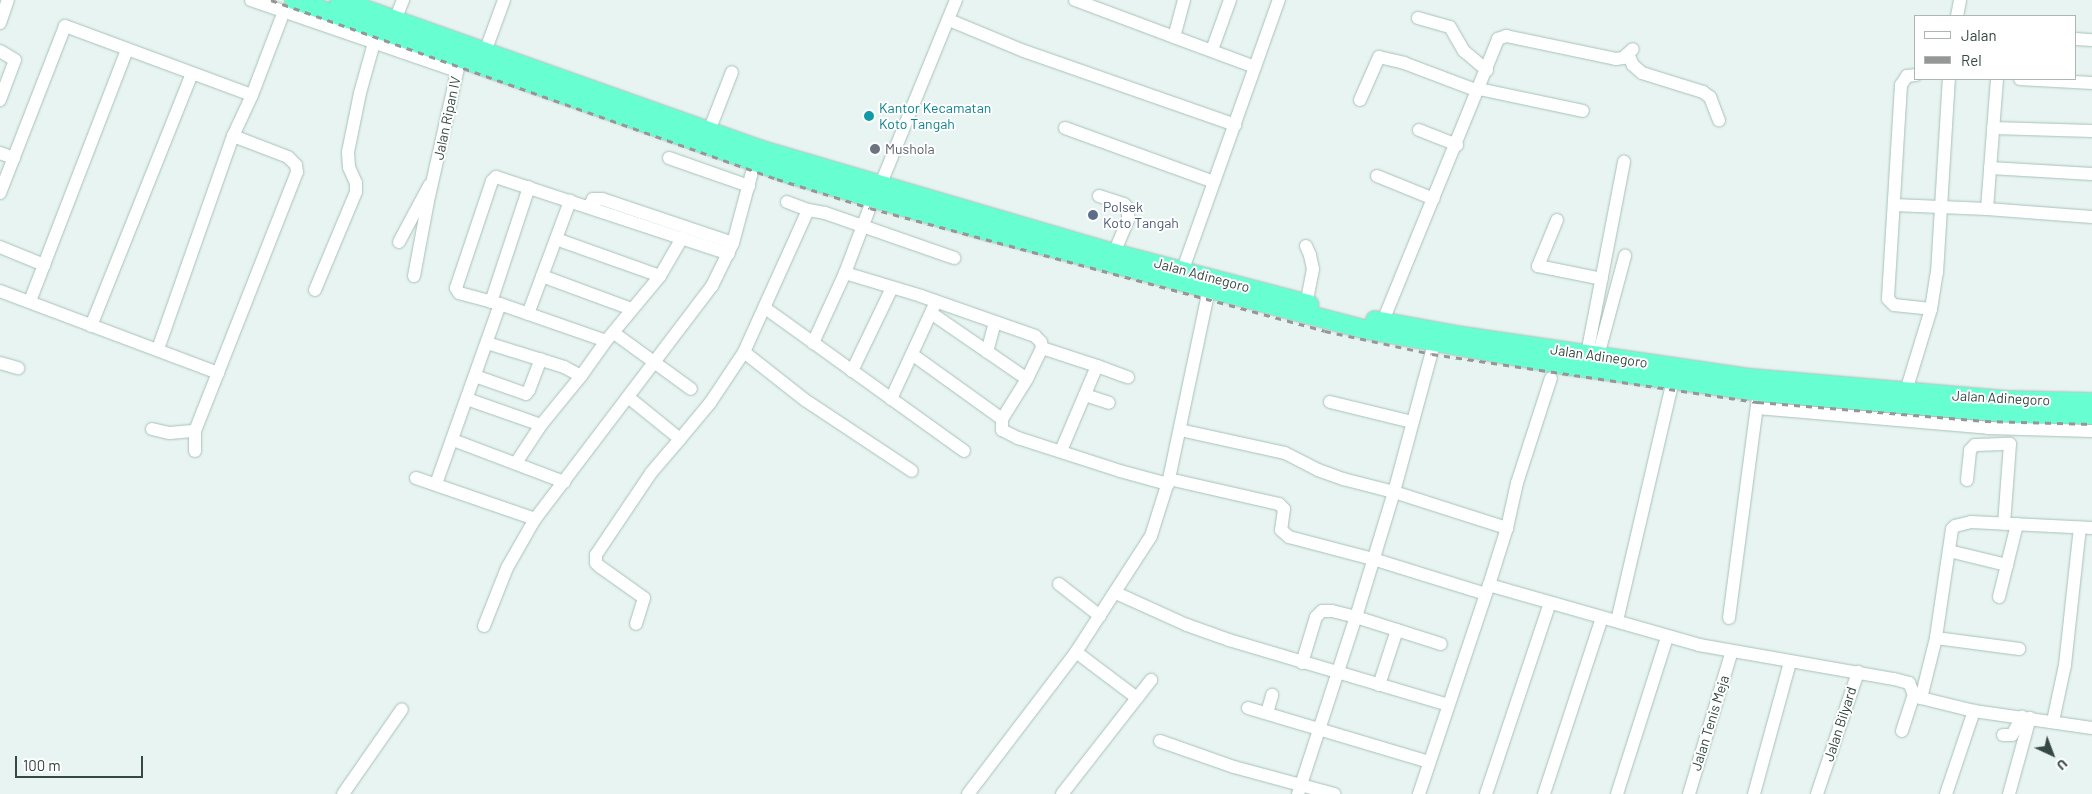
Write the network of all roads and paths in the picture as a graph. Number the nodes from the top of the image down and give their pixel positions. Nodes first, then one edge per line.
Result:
1 (8, 0) edge
2 (251, 0) edge
3 (339, 0) edge
4 (403, 0) edge
5 (504, 0) edge
6 (956, 0) edge
7 (1075, 0) edge
8 (1184, 0) edge
9 (1230, 0) edge
10 (1279, 0) edge
11 (1960, 0) edge
12 (357, 3) edge
13 (289, 5) edge
14 (1957, 15) edge
15 (1418, 18) dead end
16 (396, 20) junction
17 (949, 20) junction
18 (0, 23) edge
19 (1174, 37) junction
20 (2077, 39) edge
21 (2092, 40) edge
22 (374, 42) junction
23 (0, 50) edge
24 (127, 50) junction
25 (1212, 50) junction
26 (485, 52) junction
27 (459, 65) junction
28 (1254, 67) junction
29 (1486, 70) junction
30 (732, 72) dead end
31 (192, 73) junction
32 (1914, 75) edge
33 (1949, 80) edge
34 (1997, 80) edge
35 (2038, 80) edge
36 (2092, 83) edge
37 (1479, 90) junction
38 (252, 95) junction
39 (585, 95) junction
40 (0, 100) edge
41 (1360, 100) dead end
42 (1583, 111) dead end
43 (1719, 120) dead end
44 (1235, 125) junction
45 (1065, 128) dead end
46 (1993, 128) junction
47 (1419, 130) dead end
48 (709, 131) junction
49 (2092, 131) edge
50 (233, 136) junction
51 (1457, 145) junction
52 (0, 153) edge
53 (14, 158) junction
54 (670, 158) dead end
55 (755, 161) junction
56 (1624, 162) dead end
57 (1990, 168) junction
58 (2092, 174) edge
59 (1377, 176) dead end
60 (434, 177) junction
61 (1214, 182) junction
62 (749, 186) junction
63 (530, 187) junction
64 (876, 192) junction
65 (0, 193) edge
66 (1099, 196) dead end
67 (1434, 199) junction
68 (570, 201) junction
69 (787, 202) dead end
70 (1894, 205) junction
71 (589, 207) junction
72 (1943, 208) junction
73 (1987, 209) junction
74 (808, 210) junction
75 (2092, 217) edge
76 (1557, 220) dead end
77 (864, 227) junction
78 (682, 238) junction
79 (556, 239) junction
80 (399, 242) dead end
81 (1306, 246) dead end
82 (0, 247) edge
83 (731, 249) junction
84 (1114, 252) junction
85 (1625, 256) dead end
86 (954, 258) dead end
87 (44, 265) junction
88 (1183, 269) junction
89 (845, 273) junction
90 (414, 276) dead end
91 (542, 276) junction
92 (660, 276) junction
93 (1602, 279) junction
94 (892, 288) junction
95 (315, 290) dead end
96 (1209, 290) junction
97 (0, 291) edge
98 (30, 301) junction
99 (496, 303) junction
100 (1306, 304) junction
101 (933, 307) junction
102 (765, 308) junction
103 (631, 309) junction
104 (1931, 309) junction
105 (528, 314) junction
106 (1383, 321) junction
107 (995, 323) junction
108 (91, 326) junction
109 (610, 337) junction
110 (487, 343) junction
111 (813, 343) junction
112 (1434, 344) junction
113 (1042, 348) junction
114 (158, 349) junction
115 (744, 352) junction
116 (987, 352) junction
117 (913, 355) junction
118 (1543, 355) junction
119 (1581, 357) junction
120 (541, 359) junction
121 (655, 362) junction
122 (0, 363) edge
123 (1097, 366) junction
124 (18, 368) dead end
125 (852, 371) junction
126 (218, 372) junction
127 (475, 376) junction
128 (581, 376) junction
129 (1128, 377) dead end
130 (1551, 378) dead end
131 (1027, 379) junction
132 (1673, 381) junction
133 (691, 389) dead end
134 (1906, 391) junction
135 (1085, 395) junction
136 (628, 397) junction
137 (1755, 397) junction
138 (467, 399) junction
139 (891, 399) junction
140 (1330, 402) dead end
141 (2092, 402) edge
142 (1109, 403) dead end
143 (2092, 416) edge
144 (1002, 419) junction
145 (1412, 422) junction
146 (1751, 425) junction
147 (541, 426) junction
148 (152, 429) dead end
149 (1180, 430) junction
150 (2092, 430) edge
151 (195, 431) junction
152 (680, 439) junction
153 (453, 440) junction
154 (195, 451) dead end
155 (964, 451) dead end
156 (1061, 451) junction
157 (516, 464) junction
158 (912, 471) dead end
159 (416, 478) dead end
160 (1966, 480) dead end
161 (1168, 481) junction
162 (564, 482) junction
163 (436, 484) junction
164 (1394, 492) junction
165 (535, 519) junction
166 (2011, 524) junction
167 (1507, 528) junction
168 (2086, 528) edge
169 (1949, 551) junction
170 (1373, 559) junction
171 (2007, 566) junction
172 (1059, 584) dead end
173 (1488, 590) junction
174 (1116, 592) junction
175 (1999, 597) dead end
176 (1550, 603) junction
177 (1100, 616) junction
178 (1356, 617) junction
179 (1602, 618) junction
180 (1729, 618) dead end
181 (1617, 621) junction
182 (636, 624) dead end
183 (484, 626) dead end
184 (1396, 630) junction
185 (1667, 637) junction
186 (1936, 638) junction
187 (1441, 644) dead end
188 (2019, 649) dead end
189 (1732, 651) junction
190 (1076, 652) junction
191 (1790, 662) junction
192 (1302, 663) junction
193 (1858, 672) junction
194 (1338, 674) junction
195 (1151, 680) dead end
196 (1379, 685) junction
197 (1272, 695) dead end
198 (1918, 696) junction
199 (1137, 698) junction
200 (1448, 704) junction
201 (1248, 708) dead end
202 (402, 709) dead end
203 (1974, 711) junction
204 (1267, 713) junction
205 (2026, 717) junction
206 (2052, 721) junction
207 (1318, 728) junction
208 (2092, 728) edge
209 (1902, 731) dead end
210 (2003, 735) dead end
211 (1160, 741) dead end
212 (1430, 762) junction
213 (1300, 789) edge
214 (343, 794) edge
215 (968, 794) edge
216 (1062, 794) edge
217 (1334, 794) edge
218 (1419, 794) edge
219 (1486, 794) edge
220 (1544, 794) edge
221 (1617, 794) edge
222 (1689, 794) edge
223 (1754, 794) edge
224 (1817, 794) edge
225 (1946, 794) edge
226 (2009, 794) edge

1 - 18 street
2 - 13 street
3 - 12 highway
4 - 16 street
5 - 26 street
6 - 17 street
7 - 19 street
8 - 19 street
9 - 25 street
10 - 28 street
11 - 14 street
12 - 16 highway
13 - 22 street
13 - 27 highway
13 - 38 street
15 - 29 street
16 - 26 highway
17 - 44 street
17 - 64 street
19 - 25 street
20 - 21 street
22 - 27 street
22 - 95 street
23 - 40 street
24 - 31 street
24 - 53 street
24 - 87 street
25 - 28 street
26 - 39 highway
27 - 39 highway
27 - 60 street, Jalan Ripan IV
28 - 44 street
29 - 37 street
29 - 43 street
30 - 48 street
31 - 38 street
31 - 108 street
32 - 70 street
33 - 72 street
34 - 46 street
35 - 36 street
37 - 41 street
37 - 42 street
37 - 51 street
38 - 50 street
39 - 48 highway
39 - 55 highway
44 - 61 street
45 - 61 street
46 - 49 street
46 - 57 street
47 - 51 street
48 - 64 highway
50 - 114 street
50 - 126 street
51 - 67 street
52 - 53 street
53 - 65 street
54 - 62 street
55 - 62 street
55 - 64 highway
56 - 93 street
57 - 58 street
57 - 73 street
59 - 67 street
60 - 80 street, Jalan Ripan IV
60 - 90 street, Jalan Ripan IV
61 - 88 street
62 - 83 street
63 - 68 street
63 - 99 street
63 - 99 street
64 - 77 street
64 - 84 highway, Jalan Adinegoro
64 - 96 highway
66 - 84 street
67 - 106 street
68 - 71 street
68 - 79 street
69 - 74 street
70 - 72 street
70 - 104 street
71 - 78 street
71 - 83 street
72 - 73 street
72 - 104 street
73 - 75 street
74 - 77 street
74 - 102 street
76 - 93 street
77 - 86 street
77 - 89 street
78 - 83 street
78 - 92 street
79 - 91 street
79 - 92 street
81 - 100 street
82 - 87 street
83 - 121 street
84 - 88 highway, Jalan Adinegoro
85 - 119 street
87 - 98 street
88 - 100 highway, Jalan Adinegoro
89 - 94 street
89 - 111 street
91 - 103 street
91 - 105 street
92 - 103 street
93 - 119 street
94 - 101 street
94 - 125 street
96 - 112 highway
96 - 149 street
97 - 98 street
98 - 108 street
99 - 105 street
99 - 110 street
100 - 106 highway, Jalan Adinegoro
101 - 107 street
101 - 116 street
101 - 117 street
102 - 111 street
102 - 115 street
103 - 109 street
104 - 134 street
105 - 109 street
106 - 118 highway, Jalan Adinegoro
107 - 113 street
107 - 116 street
108 - 114 street
109 - 121 street
109 - 128 street
110 - 120 street
110 - 127 street
111 - 125 street
112 - 118 highway
112 - 145 street
113 - 123 street
113 - 131 street
114 - 126 street
115 - 152 street
115 - 158 street
116 - 131 street
117 - 139 street
117 - 144 street
118 - 119 highway
119 - 132 highway
119 - 134 highway, Jalan Adinegoro
120 - 127 street
120 - 128 street
121 - 133 street
121 - 136 street
122 - 124 street
123 - 129 street
123 - 135 street
125 - 139 street
126 - 151 street
127 - 138 street
128 - 147 street
130 - 167 street
131 - 144 street
132 - 137 highway
132 - 181 street
134 - 141 highway, Jalan Adinegoro
135 - 142 street
135 - 156 street
136 - 152 street
136 - 162 street
137 - 143 highway
137 - 146 street
137 - 146 street
137 - 150 street
138 - 147 street
138 - 153 street
139 - 155 street
140 - 145 street
144 - 156 street
145 - 164 street
146 - 180 street
147 - 157 street
148 - 151 street
149 - 161 street
149 - 164 street
151 - 154 street
152 - 182 street
153 - 157 street
153 - 163 street
156 - 161 street
157 - 162 street
159 - 163 street
160 - 166 street
161 - 170 street
161 - 174 street
162 - 165 street
163 - 165 street
164 - 167 street
164 - 170 street
165 - 183 street
166 - 168 street
166 - 169 street
166 - 171 street
167 - 173 street
168 - 206 street
169 - 171 street
169 - 186 street
170 - 173 street
170 - 178 street
171 - 175 street
172 - 177 street
173 - 176 street
173 - 200 street
174 - 177 street
174 - 192 street
176 - 179 street
176 - 219 street
177 - 190 street
178 - 184 street
178 - 192 street
178 - 194 street
179 - 181 street
179 - 220 street
181 - 185 street
184 - 187 street
184 - 196 street
185 - 189 street
185 - 221 street
186 - 188 street
186 - 198 street
189 - 191 street
189 - 222 street, Jalan Tenis Meja
190 - 199 street
190 - 215 street
191 - 193 street
191 - 223 street
192 - 194 street
193 - 198 street
193 - 224 street, Jalan Bilyard
194 - 196 street
194 - 207 street
195 - 199 street
196 - 200 street
197 - 204 street
198 - 203 street
198 - 209 street
199 - 216 street
200 - 212 street
201 - 204 street
202 - 214 street
203 - 205 street
203 - 225 street
204 - 207 street
205 - 206 street
205 - 210 street
205 - 226 street
206 - 208 street
207 - 212 street
207 - 213 street
211 - 213 street
212 - 218 street
213 - 217 street

